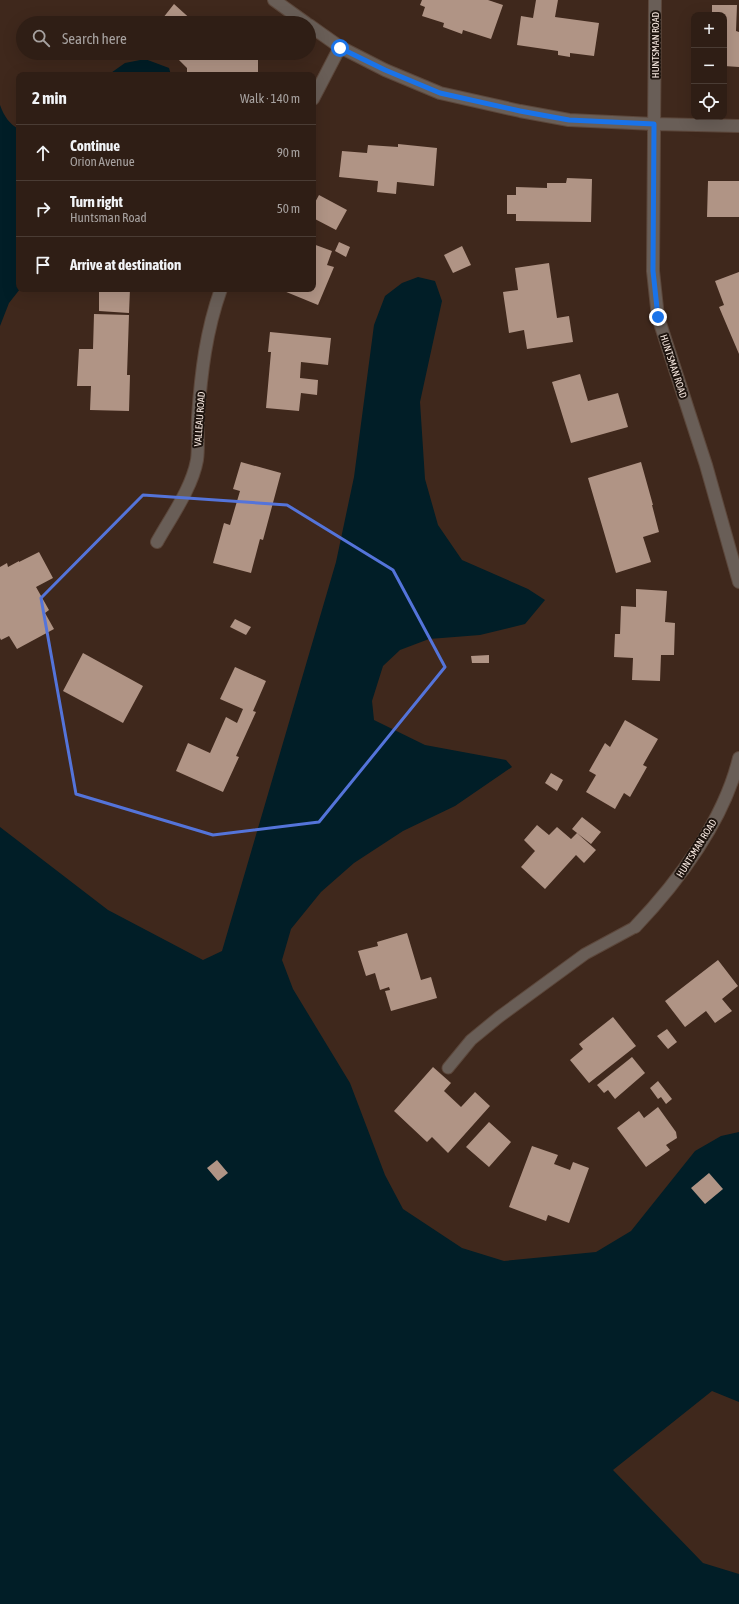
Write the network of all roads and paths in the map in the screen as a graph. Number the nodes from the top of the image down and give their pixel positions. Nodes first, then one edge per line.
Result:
1 (274, 0) edge
2 (655, 0) edge
3 (296, 16) edge
4 (316, 30) edge
5 (340, 48) junction
6 (316, 92) edge
7 (654, 124) junction
8 (739, 126) edge
9 (220, 292) edge
10 (157, 542) dead end
11 (739, 582) edge
12 (739, 758) edge
13 (635, 927) joint
14 (448, 1068) dead end

1 - 3 street
2 - 7 street, HUNTSMAN ROAD
4 - 5 street
5 - 6 street
5 - 7 street
7 - 8 street
7 - 11 street, HUNTSMAN ROAD
9 - 10 street, VALLEAU ROAD
12 - 13 street, HUNTSMAN ROAD
13 - 14 lane

